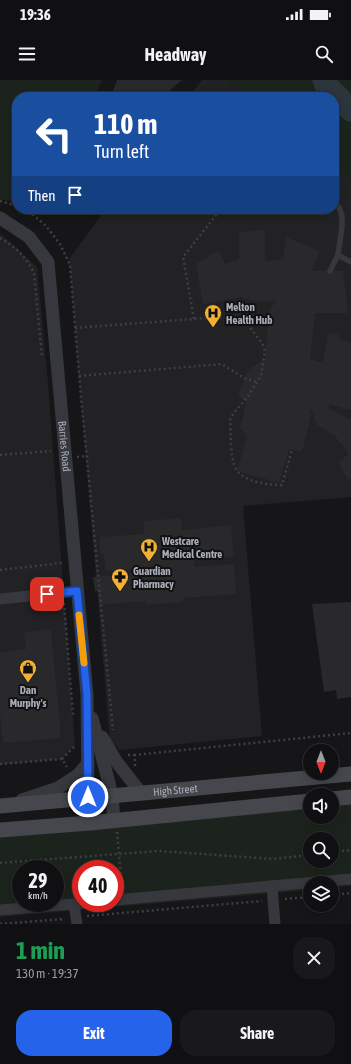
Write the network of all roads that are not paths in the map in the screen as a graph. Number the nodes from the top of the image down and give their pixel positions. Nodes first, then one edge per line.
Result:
1 (339, 207) edge
2 (0, 218) edge
3 (338, 255) junction
4 (351, 262) edge
5 (330, 271) dead end
6 (77, 591) junction
7 (0, 599) edge
8 (87, 695) junction
9 (94, 724) junction
10 (88, 762) junction
11 (351, 774) edge
12 (141, 793) junction
13 (112, 795) junction
14 (88, 797) junction
15 (351, 797) edge
16 (339, 798) edge
17 (303, 802) edge
18 (4, 805) edge
19 (118, 821) junction
20 (90, 824) junction
21 (0, 830) edge
22 (351, 879) edge
23 (272, 886) junction
24 (124, 900) edge
25 (72, 905) edge
26 (0, 910) edge
27 (275, 924) edge

1 - 3 lane
2 - 6 street, Barries Road
3 - 4 lane
3 - 5 lane
6 - 7 street
6 - 8 street, Barries Road
8 - 9 street, Barries Road
8 - 10 street, Barries Road
9 - 12 street, Barries Road
9 - 13 street, Barries Road
10 - 14 street, Barries Road
10 - 18 street
11 - 12 main road, High Street
12 - 13 main road, High Street
13 - 14 main road, High Street
13 - 19 street, Barries Road
14 - 18 main road, High Street
14 - 20 street, Barries Road
15 - 16 main road
17 - 19 main road
19 - 20 main road
20 - 21 main road
22 - 23 street
23 - 24 street
23 - 27 street
25 - 26 street

